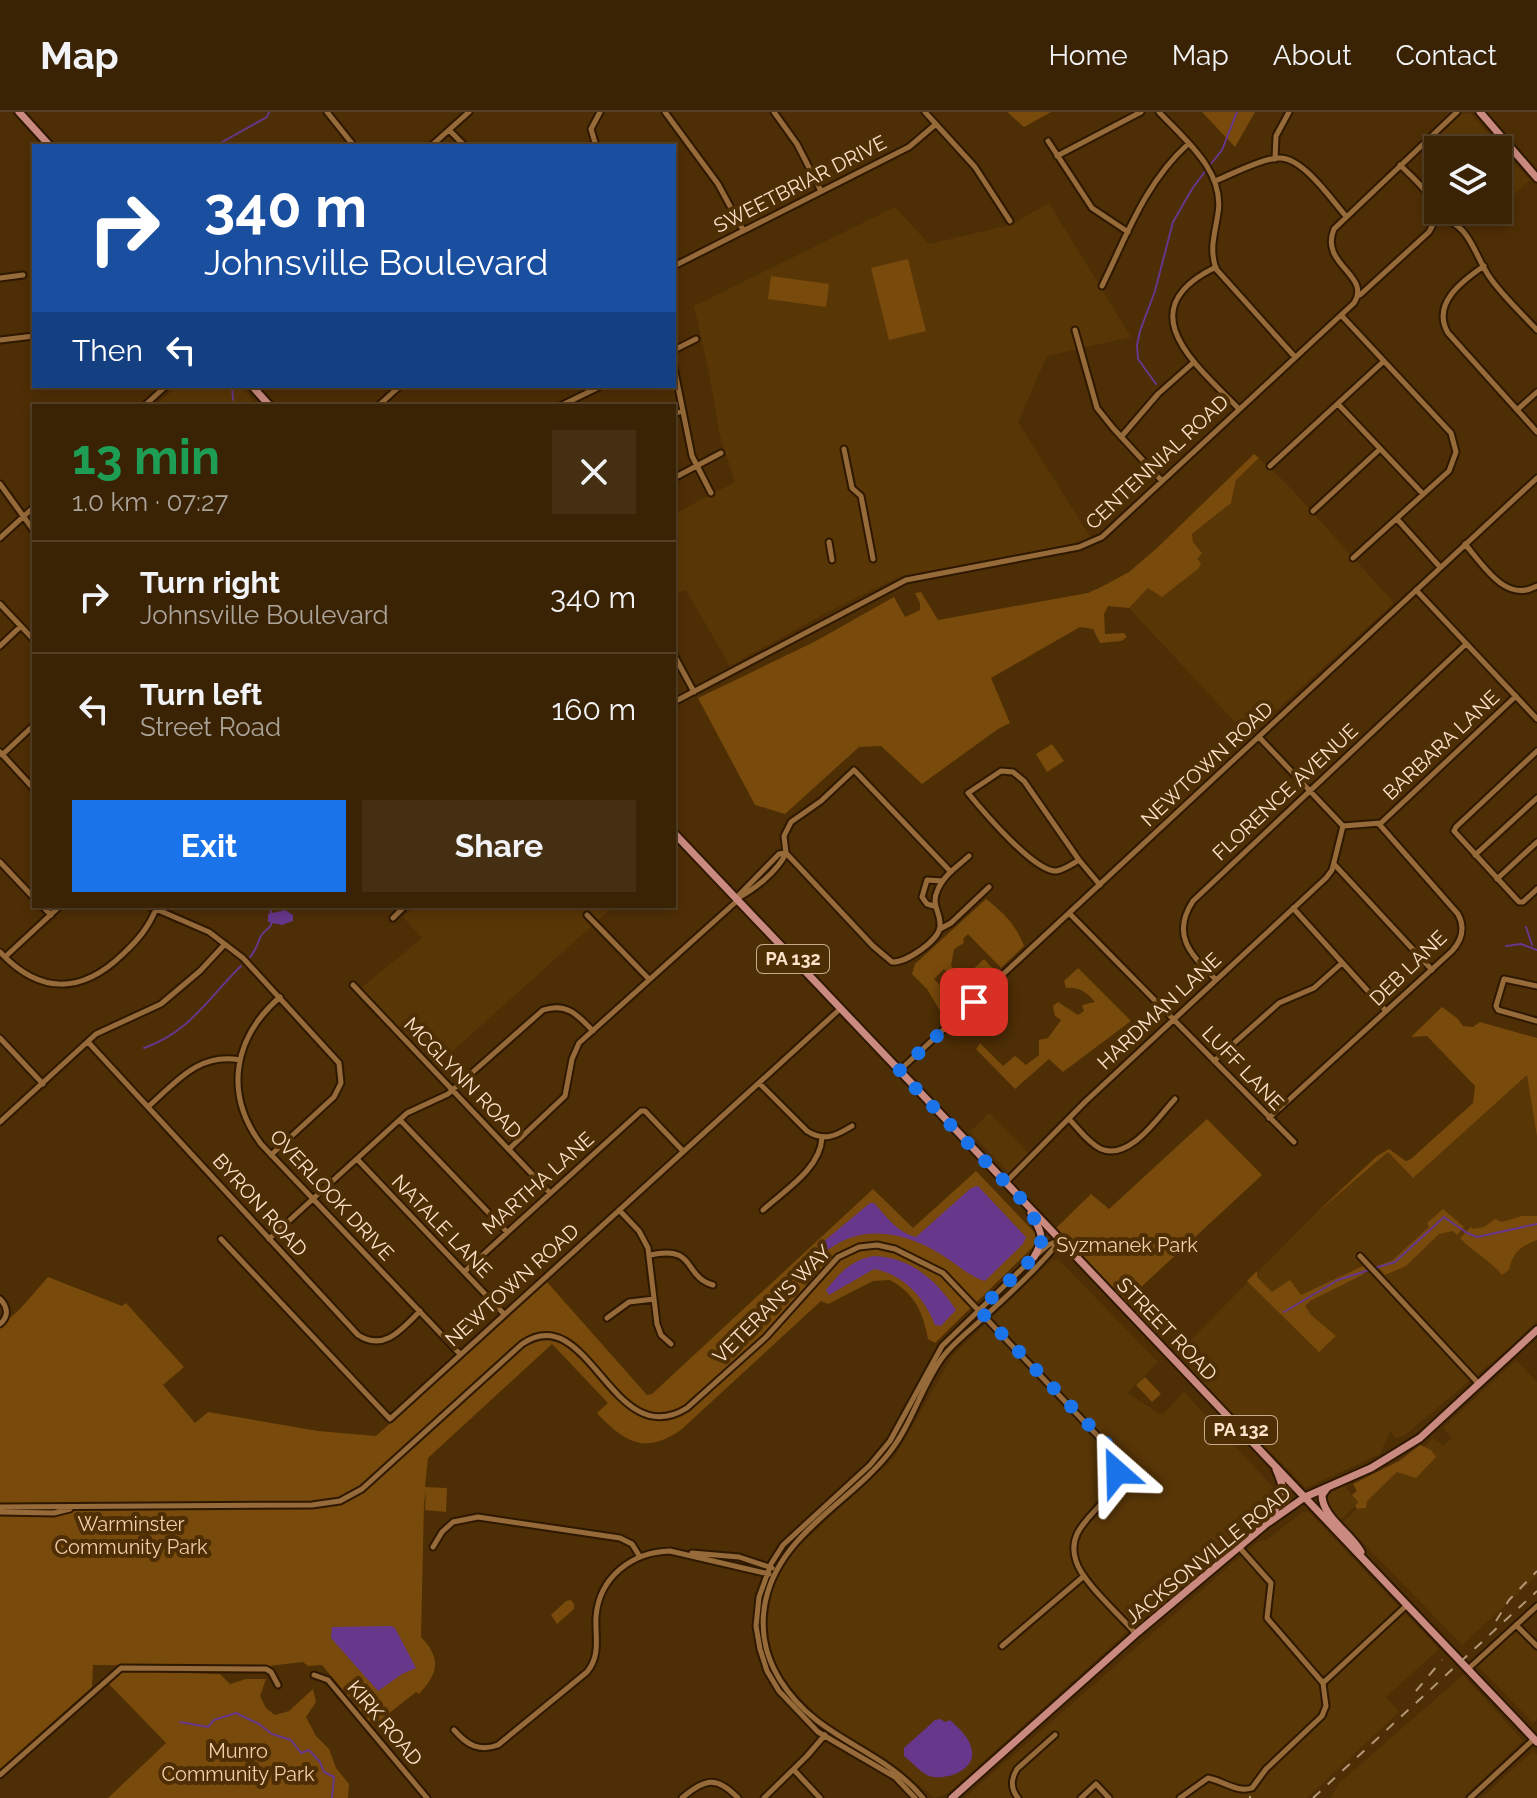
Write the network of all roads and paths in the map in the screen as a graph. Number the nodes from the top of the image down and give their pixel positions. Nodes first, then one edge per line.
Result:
1 (19, 112) edge
2 (327, 112) edge
3 (469, 112) edge
4 (600, 112) edge
5 (665, 112) edge
6 (774, 112) edge
7 (925, 112) edge
8 (1141, 112) edge
9 (1159, 112) edge
10 (1289, 112) edge
11 (1457, 112) edge
12 (1480, 112) edge
13 (936, 124) junction
14 (449, 130) junction
15 (1048, 141) dead end
16 (48, 144) edge
17 (352, 144) edge
18 (433, 144) edge
19 (463, 144) edge
20 (595, 144) edge
21 (1188, 144) junction
22 (1057, 156) junction
23 (1275, 159) junction
24 (1400, 165) junction
25 (1537, 178) edge
26 (1215, 181) junction
27 (821, 191) junction
28 (1424, 191) edge
29 (1345, 215) junction
30 (1010, 221) dead end
31 (1432, 224) edge
32 (1454, 224) edge
33 (743, 230) junction
34 (1128, 232) junction
35 (676, 265) edge
36 (1484, 266) junction
37 (1216, 267) junction
38 (23, 275) dead end
39 (0, 278) edge
40 (1102, 286) dead end
41 (1358, 296) junction
42 (1341, 315) junction
43 (1075, 330) dead end
44 (1537, 330) edge
45 (32, 336) edge
46 (696, 339) dead end
47 (0, 340) edge
48 (676, 349) edge
49 (1295, 357) junction
50 (1384, 361) junction
51 (1194, 362) junction
52 (676, 378) edge
53 (164, 388) edge
54 (254, 388) edge
55 (398, 388) edge
56 (597, 388) edge
57 (1537, 392) edge
58 (146, 404) edge
59 (268, 404) edge
60 (380, 404) edge
61 (564, 404) edge
62 (1338, 404) junction
63 (1239, 409) junction
64 (1517, 410) junction
65 (682, 411) junction
66 (676, 413) edge
67 (1537, 432) edge
68 (1121, 437) junction
69 (844, 449) dead end
70 (1380, 449) junction
71 (721, 453) dead end
72 (697, 466) junction
73 (1270, 466) dead end
74 (676, 477) edge
75 (1537, 478) edge
76 (1162, 481) junction
77 (0, 484) edge
78 (711, 493) dead end
79 (1423, 494) junction
80 (32, 509) edge
81 (1313, 511) dead end
82 (23, 517) junction
83 (1397, 519) junction
84 (32, 528) edge
85 (0, 538) edge
86 (829, 542) dead end
87 (1465, 544) junction
88 (1353, 558) dead end
89 (873, 559) dead end
90 (832, 560) dead end
91 (1440, 567) junction
92 (1537, 586) edge
93 (1416, 590) junction
94 (0, 604) edge
95 (21, 626) junction
96 (32, 638) edge
97 (1466, 644) junction
98 (0, 646) edge
99 (676, 659) edge
100 (681, 668) junction
101 (676, 671) edge
102 (694, 692) junction
103 (1516, 696) junction
104 (676, 701) edge
105 (1537, 719) edge
106 (32, 727) edge
107 (1259, 737) junction
108 (1537, 751) edge
109 (1, 753) edge
110 (32, 787) edge
111 (1309, 790) junction
112 (1537, 798) edge
113 (1379, 824) junction
114 (1343, 826) junction
115 (676, 835) edge
116 (1537, 842) edge
117 (786, 853) junction
118 (1475, 855) junction
119 (969, 856) dead end
120 (1079, 860) junction
121 (0, 862) edge
122 (1334, 864) junction
123 (951, 872) junction
124 (1497, 879) junction
125 (943, 881) junction
126 (1100, 885) junction
127 (989, 887) dead end
128 (1537, 889) edge
129 (32, 896) edge
130 (737, 900) junction
131 (934, 906) junction
132 (44, 908) edge
133 (58, 908) edge
134 (403, 908) edge
135 (1293, 908) junction
136 (156, 909) joint
137 (1070, 914) junction
138 (51, 915) junction
139 (587, 915) dead end
140 (393, 918) dead end
141 (939, 929) junction
142 (225, 944) junction
143 (2, 955) edge
144 (1342, 963) junction
145 (1432, 970) junction
146 (648, 978) junction
147 (1216, 980) junction
148 (353, 985) dead end
149 (1537, 986) edge
150 (280, 997) junction
151 (840, 1009) junction
152 (1386, 1011) junction
153 (1173, 1019) junction
154 (1537, 1021) edge
155 (593, 1031) junction
156 (0, 1039) edge
157 (88, 1042) junction
158 (240, 1060) junction
159 (1214, 1061) junction
160 (899, 1071) junction
161 (759, 1083) junction
162 (43, 1084) junction
163 (452, 1091) junction
164 (1175, 1099) dead end
165 (148, 1107) junction
166 (1269, 1118) junction
167 (1069, 1119) junction
168 (400, 1120) junction
169 (0, 1122) edge
170 (852, 1126) dead end
171 (822, 1138) junction
172 (1294, 1142) dead end
173 (509, 1149) junction
174 (683, 1151) junction
175 (271, 1155) junction
176 (357, 1159) junction
177 (1005, 1183) junction
178 (550, 1193) junction
179 (312, 1199) junction
180 (1026, 1204) junction
181 (619, 1210) junction
182 (763, 1210) dead end
183 (507, 1232) junction
184 (221, 1239) dead end
185 (269, 1239) junction
186 (1060, 1240) junction
187 (650, 1255) junction
188 (1360, 1256) dead end
189 (1034, 1257) junction
190 (464, 1272) junction
191 (713, 1285) dead end
192 (0, 1299) edge
193 (654, 1299) junction
194 (979, 1310) junction
195 (420, 1311) junction
196 (504, 1314) junction
197 (985, 1317) junction
198 (607, 1318) dead end
199 (0, 1324) edge
200 (1537, 1330) edge
201 (671, 1344) dead end
202 (460, 1354) junction
203 (1479, 1384) junction
204 (1273, 1463) junction
205 (1330, 1485) junction
206 (1305, 1497) junction
207 (0, 1509) edge
208 (1265, 1525) junction
209 (1238, 1546) junction
210 (433, 1547) dead end
211 (640, 1557) junction
212 (1364, 1558) junction
213 (771, 1571) junction
214 (1084, 1576) junction
215 (1407, 1604) junction
216 (1537, 1606) edge
217 (1516, 1625) junction
218 (1136, 1634) junction
219 (1002, 1646) dead end
220 (1537, 1646) edge
221 (1468, 1669) junction
222 (314, 1675) dead end
223 (1323, 1683) junction
224 (278, 1685) dead end
225 (454, 1730) dead end
226 (826, 1733) junction
227 (1055, 1735) dead end
228 (1535, 1740) edge
229 (794, 1770) junction
230 (0, 1775) edge
231 (427, 1798) edge
232 (682, 1798) edge
233 (738, 1798) edge
234 (764, 1798) edge
235 (820, 1798) edge
236 (915, 1798) edge
237 (923, 1798) edge
238 (952, 1798) edge
239 (1018, 1798) edge
240 (1081, 1798) edge
241 (1109, 1798) edge
242 (1180, 1798) edge
243 (1470, 1798) edge

1 - 16 main road
2 - 17 street
3 - 14 street
4 - 20 street
5 - 33 street
6 - 27 street
7 - 13 street
8 - 22 street
9 - 21 street
10 - 23 street
11 - 24 street
12 - 25 main road
13 - 27 street, SWEETBRIAR DRIVE
13 - 30 street
14 - 18 street
14 - 19 street
15 - 22 street
21 - 26 street
21 - 34 street
22 - 34 street
23 - 26 street
23 - 29 street
24 - 28 street
24 - 29 street
26 - 37 street
27 - 33 street, SWEETBRIAR DRIVE
29 - 41 street
31 - 41 street, CENTENNIAL ROAD
32 - 36 street
33 - 35 street, SWEETBRIAR DRIVE
34 - 40 street
36 - 44 street
36 - 64 street
37 - 49 street
37 - 51 street
38 - 39 street
41 - 42 street, CENTENNIAL ROAD
42 - 49 street, CENTENNIAL ROAD
42 - 50 street
43 - 68 street
45 - 47 street
46 - 48 street
49 - 63 street, CENTENNIAL ROAD
50 - 62 street
50 - 79 street
51 - 63 street
51 - 68 street
52 - 65 street
53 - 58 street
54 - 59 main road
55 - 60 street
56 - 61 street
57 - 64 street
62 - 70 street
62 - 73 street
63 - 76 street, CENTENNIAL ROAD
64 - 67 street
65 - 66 street
65 - 72 street
68 - 76 street
69 - 89 street
70 - 79 street
70 - 81 street
71 - 72 street
72 - 74 street
72 - 78 street
75 - 87 street, NEWTOWN ROAD
76 - 102 street, CENTENNIAL ROAD
77 - 82 street
79 - 83 street
80 - 82 street
82 - 84 street
82 - 85 street
83 - 88 street
83 - 91 street
86 - 90 street
87 - 91 street, NEWTOWN ROAD
87 - 92 street
91 - 93 street, NEWTOWN ROAD
93 - 97 street
93 - 107 street, NEWTOWN ROAD
94 - 95 street
95 - 96 street
95 - 98 street
97 - 103 street
97 - 111 street, FLORENCE AVENUE
99 - 100 street
100 - 101 street
100 - 102 street
102 - 104 street, CENTENNIAL ROAD
103 - 105 street
103 - 113 street, BARBARA LANE
106 - 109 street
107 - 111 street
107 - 126 street, NEWTOWN ROAD
108 - 118 street
109 - 110 street
111 - 114 street
111 - 147 street, FLORENCE AVENUE
112 - 118 street
113 - 114 street, BARBARA LANE
113 - 145 street, DEB LANE
114 - 122 street
115 - 130 main road, STREET ROAD / PA 132
116 - 124 street
117 - 123 street
117 - 130 street
117 - 141 street
118 - 124 street
119 - 123 street
120 - 120 street
120 - 126 street
121 - 129 street
122 - 135 street, HARDMAN LANE
122 - 145 street
123 - 125 street
124 - 128 street
125 - 131 street
125 - 131 street
126 - 137 street, NEWTOWN ROAD
127 - 141 street
130 - 146 street
130 - 151 main road, STREET ROAD / PA 132
131 - 141 street
132 - 138 street
133 - 138 street
134 - 140 street
135 - 144 street
135 - 147 street, HARDMAN LANE
136 - 142 street
136 - 143 street
137 - 153 street, LUFF LANE
137 - 160 street, NEWTOWN ROAD
138 - 143 street
139 - 146 street
142 - 150 street
142 - 157 street
144 - 152 street
144 - 159 street
145 - 152 street, DEB LANE
146 - 155 street
147 - 153 street, HARDMAN LANE
148 - 163 street, MCGLYNN ROAD
149 - 154 street
150 - 158 street, OVERLOOK DRIVE
150 - 175 street
151 - 160 main road, STREET ROAD / PA 132
151 - 161 street, NEWTOWN ROAD
152 - 166 street, DEB LANE
153 - 159 street, LUFF LANE
153 - 167 street, HARDMAN LANE
155 - 163 street
155 - 173 street
156 - 162 street
157 - 162 street
157 - 165 street, BYRON ROAD
158 - 165 street
158 - 175 street, OVERLOOK DRIVE
159 - 166 street, LUFF LANE
160 - 177 main road, STREET ROAD / PA 132
161 - 171 street
161 - 174 street, NEWTOWN ROAD
162 - 169 street
163 - 168 street
163 - 173 street, MCGLYNN ROAD
164 - 167 street
165 - 185 street, BYRON ROAD
166 - 172 street, LUFF LANE
167 - 177 street, HARDMAN LANE
168 - 176 street
168 - 183 street
170 - 171 street
171 - 182 street
173 - 178 street, MCGLYNN ROAD
174 - 178 street, MARTHA LANE
174 - 181 street, NEWTOWN ROAD
175 - 179 street, OVERLOOK DRIVE
176 - 179 street
176 - 190 street, NATALE LANE
177 - 180 main road, STREET ROAD / PA 132
178 - 183 street, MARTHA LANE
179 - 185 street
179 - 195 street, OVERLOOK DRIVE
180 - 186 main road, STREET ROAD / PA 132
180 - 189 main road
181 - 187 street
181 - 196 street, NEWTOWN ROAD
183 - 190 street, MARTHA LANE
184 - 202 street, NEWTOWN ROAD
185 - 195 street, BYRON ROAD
186 - 189 street
186 - 197 street
186 - 204 main road, STREET ROAD / PA 132
187 - 191 street
187 - 193 street
188 - 203 street
189 - 194 street
190 - 196 street, NATALE LANE
192 - 199 street
193 - 198 street
193 - 201 street
194 - 197 street, VETERAN'S WAY
194 - 207 street, VETERAN'S WAY
194 - 213 street
195 - 202 street, OVERLOOK DRIVE
196 - 202 street, NEWTOWN ROAD
197 - 213 street
197 - 214 street, VETERAN'S WAY
200 - 203 main road, JACKSONVILLE ROAD
203 - 205 main road, JACKSONVILLE ROAD
204 - 206 main road, STREET ROAD / PA 132
204 - 208 main road
205 - 206 main road, JACKSONVILLE ROAD
205 - 212 main road
206 - 208 main road, JACKSONVILLE ROAD
206 - 212 main road, STREET ROAD / PA 132
208 - 209 main road, JACKSONVILLE ROAD
209 - 218 main road, JACKSONVILLE ROAD
209 - 223 street
210 - 211 street
211 - 213 street
211 - 225 street
212 - 215 main road, STREET ROAD / PA 132
213 - 226 street
214 - 218 street, VETERAN'S WAY
214 - 219 street
215 - 221 main road, STREET ROAD / PA 132
215 - 223 street
216 - 217 street
217 - 220 street
217 - 221 street
218 - 238 main road, JACKSONVILLE ROAD
221 - 228 main road, STREET ROAD / PA 132
222 - 231 street, KIRK ROAD
223 - 242 street
224 - 230 street
226 - 229 street
226 - 236 street
226 - 237 street
227 - 239 street
228 - 243 street
229 - 234 street
229 - 235 street
232 - 233 street
240 - 241 street

